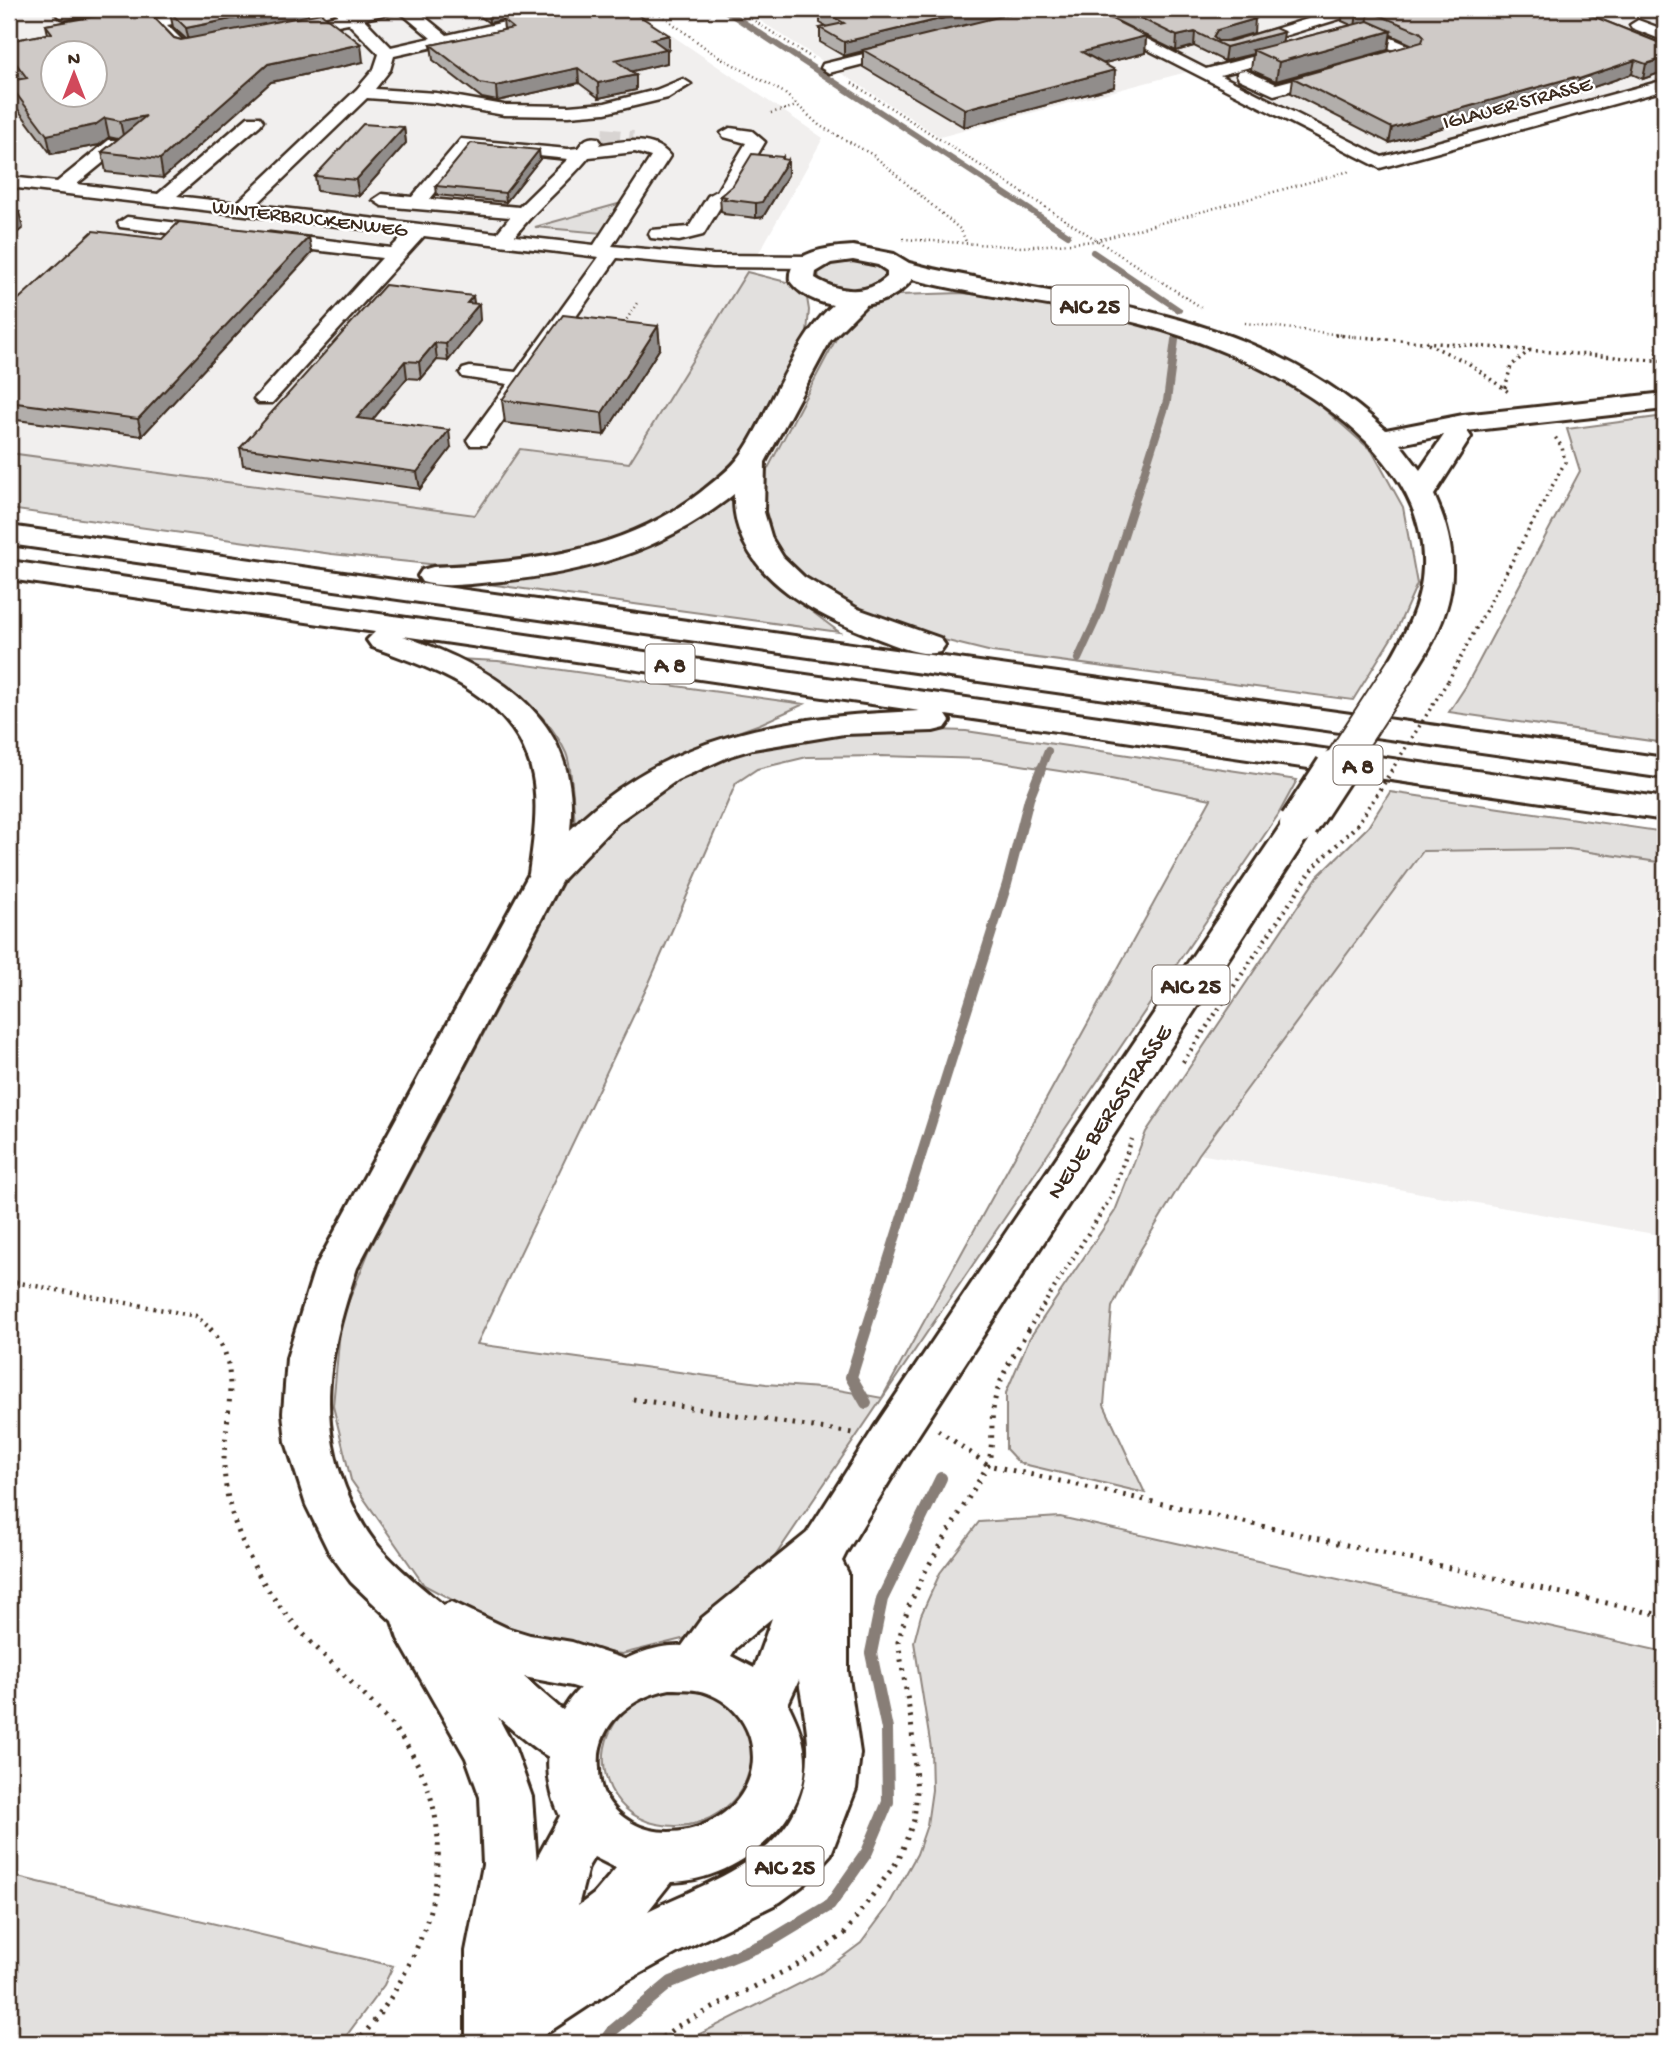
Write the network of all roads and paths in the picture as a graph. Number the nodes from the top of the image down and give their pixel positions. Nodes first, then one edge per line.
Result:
1 (60, 9) edge
2 (94, 9) edge
3 (226, 9) edge
4 (391, 9) edge
5 (406, 9) edge
6 (560, 9) edge
7 (653, 9) edge
8 (736, 9) edge
9 (1076, 9) edge
10 (1356, 9) edge
11 (346, 13) edge
12 (1638, 25) dead end
13 (274, 33) edge
14 (1665, 36) edge
15 (1341, 38) edge
16 (443, 40) junction
17 (921, 45) edge
18 (1230, 47) edge
19 (197, 48) edge
20 (1304, 48) edge
21 (387, 53) junction
22 (1206, 55) edge
23 (1181, 62) junction
24 (1230, 67) junction
25 (829, 68) junction
26 (1205, 74) junction
27 (683, 84) dead end
28 (1665, 85) edge
29 (363, 93) junction
30 (798, 106) junction
31 (771, 113) dead end
32 (254, 121) dead end
33 (730, 133) dead end
34 (600, 136) dead end
35 (115, 144) edge
36 (582, 153) junction
37 (1380, 163) junction
38 (9, 182) edge
39 (61, 188) junction
40 (158, 199) junction
41 (417, 203) junction
42 (242, 209) junction
43 (372, 210) junction
44 (523, 213) junction
45 (420, 229) junction
46 (658, 234) dead end
47 (503, 239) junction
48 (1095, 241) junction
49 (967, 244) dead end
50 (605, 251) junction
51 (396, 254) junction
52 (812, 279) junction
53 (896, 279) junction
54 (552, 298) dead end
55 (860, 298) junction
56 (587, 302) junction
57 (637, 303) dead end
58 (1212, 313) dead end
59 (1241, 322) dead end
60 (617, 334) edge
61 (819, 337) junction
62 (1426, 342) junction
63 (1530, 351) junction
64 (1665, 361) edge
65 (470, 373) dead end
66 (521, 379) junction
67 (265, 399) dead end
68 (1334, 399) junction
69 (1665, 401) edge
70 (1549, 429) dead end
71 (1460, 430) junction
72 (478, 440) dead end
73 (1383, 441) junction
74 (751, 463) junction
75 (1420, 494) junction
76 (9, 535) edge
77 (9, 570) edge
78 (301, 575) junction
79 (289, 609) junction
80 (1061, 683) junction
81 (1051, 719) junction
82 (1665, 768) edge
83 (1665, 809) edge
84 (547, 874) junction
85 (1177, 1071) dead end
86 (1138, 1131) dead end
87 (9, 1282) edge
88 (633, 1399) dead end
89 (900, 1425) junction
90 (988, 1465) junction
91 (825, 1545) junction
92 (398, 1595) junction
93 (1665, 1616) edge
94 (695, 1668) junction
95 (625, 1681) junction
96 (762, 1704) junction
97 (573, 1746) junction
98 (588, 1817) junction
99 (659, 1857) junction
100 (491, 2039) edge
101 (357, 2043) edge
102 (655, 2043) edge

1 - 2 street
3 - 19 street
4 - 11 street
5 - 16 street
6 - 16 street
7 - 30 path
8 - 25 path
9 - 23 street
10 - 18 street
11 - 13 street
11 - 21 street
12 - 14 street
15 - 24 street
16 - 21 street
17 - 25 street
20 - 24 street
21 - 29 street
22 - 23 street
23 - 26 street
24 - 26 street
25 - 48 path
26 - 37 street
27 - 29 street
28 - 37 street, IGLAUER STRASSE
29 - 42 street
30 - 31 path
30 - 49 path
32 - 40 street
33 - 46 street
34 - 36 street
35 - 39 street
36 - 41 street
36 - 44 street
36 - 50 street
37 - 48 path
38 - 39 street, WINTERBRUCKENWEG
39 - 40 street, WINTERBRUCKENWEG
40 - 42 street, WINTERBRUCKENWEG
40 - 51 street
41 - 43 street
41 - 44 street
42 - 43 street, WINTERBRUCKENWEG
43 - 45 street, WINTERBRUCKENWEG
44 - 47 street
45 - 47 street, WINTERBRUCKENWEG
45 - 51 street
47 - 50 street, WINTERBRUCKENWEG
48 - 58 path
50 - 52 street, WINTERBRUCKENWEG
50 - 56 street
51 - 67 street
52 - 53 main road
52 - 55 main road
52 - 61 main road
53 - 55 main road
53 - 68 main road, AIC 25
54 - 56 street
55 - 61 main road
56 - 66 street
57 - 60 path
59 - 62 path
61 - 74 main road
62 - 63 path
62 - 63 path
63 - 64 path
65 - 66 street
66 - 72 street
68 - 71 main road, AIC 25
68 - 73 main road, AIC 25
69 - 71 main road, AIC 25
70 - 85 path, bridge
71 - 73 main road, AIC 25
71 - 75 main road
73 - 75 main road, NEUE BERGSTRASSE / AIC 25
74 - 78 main road
74 - 80 main road
75 - 89 main road, NEUE BERGSTRASSE / AIC 25, bridge
76 - 78 main road, A 8
77 - 79 main road, A 8
78 - 80 main road, A 8
79 - 81 main road, A 8
79 - 84 main road
80 - 82 main road, A 8
81 - 83 main road, A 8
81 - 84 main road
84 - 92 main road
86 - 90 path
87 - 101 path
88 - 89 path
89 - 90 path
89 - 91 main road, NEUE BERGSTRASSE / AIC 25
90 - 93 path
90 - 102 path
91 - 94 main road, AIC 25
91 - 96 main road, AIC 25
91 - 100 main road, AIC 25
92 - 95 main road
92 - 97 main road
92 - 100 main road
94 - 95 main road, AIC 25
94 - 96 main road, AIC 25
95 - 97 main road, AIC 25
96 - 99 main road, AIC 25
97 - 98 main road, AIC 25
98 - 99 main road, AIC 25
98 - 100 main road
99 - 100 main road

